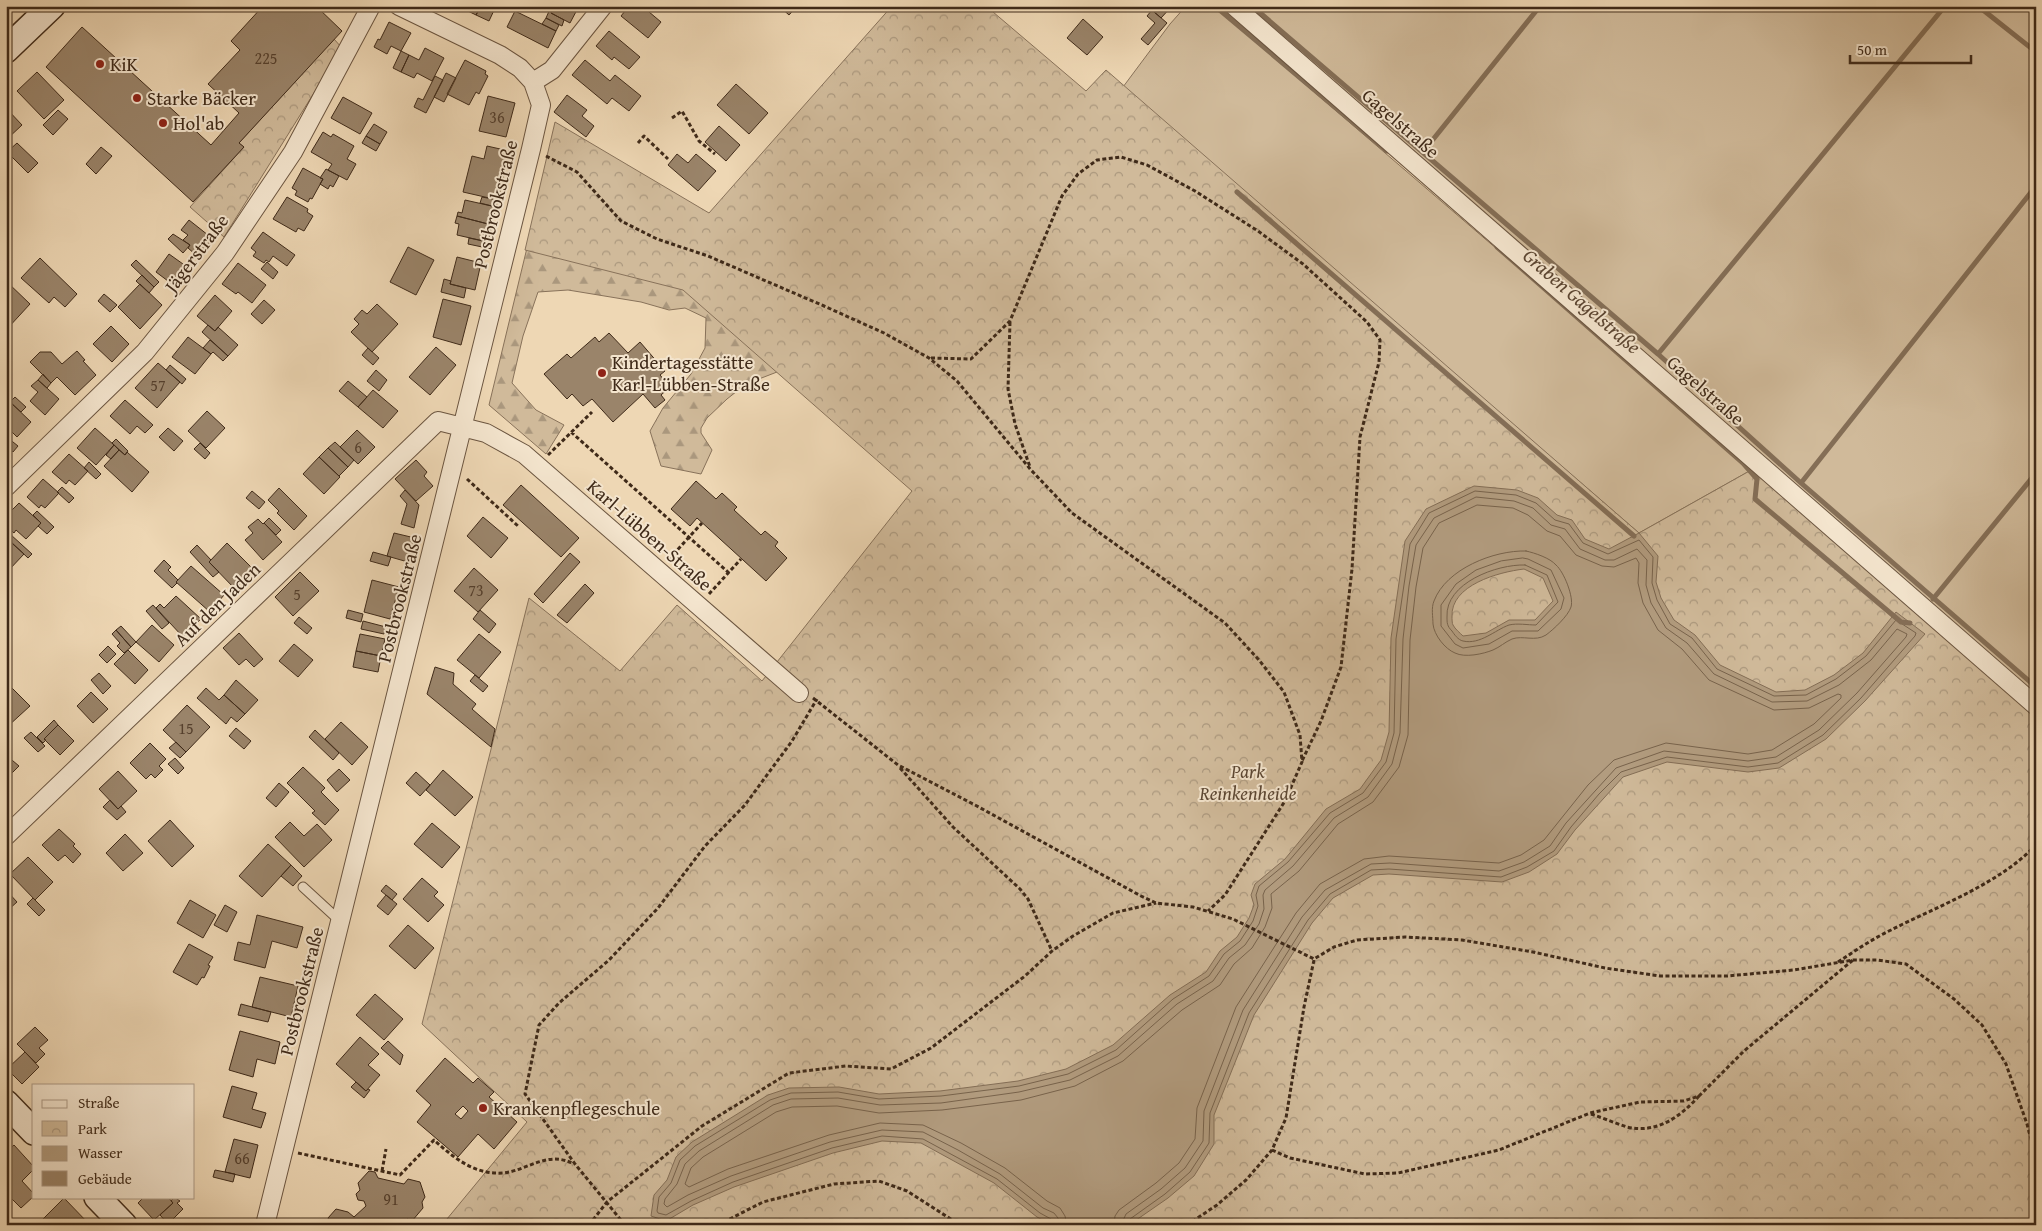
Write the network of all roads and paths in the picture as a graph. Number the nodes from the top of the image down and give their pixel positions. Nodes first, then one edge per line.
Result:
1 (52, 6) edge
2 (371, 6) edge
3 (398, 6) edge
4 (603, 6) edge
5 (1234, 6) edge
6 (6, 50) edge
7 (533, 82) junction
8 (672, 118) dead end
9 (638, 143) dead end
10 (531, 149) junction
11 (715, 154) dead end
12 (668, 159) dead end
13 (1010, 321) junction
14 (930, 358) junction
15 (592, 412) dead end
16 (463, 427) junction
17 (571, 432) junction
18 (538, 465) junction
19 (453, 467) junction
20 (1031, 470) junction
21 (6, 487) edge
22 (702, 523) dead end
23 (518, 526) dead end
24 (689, 536) junction
25 (741, 559) dead end
26 (658, 570) junction
27 (729, 572) junction
28 (699, 605) junction
29 (799, 693) joint
30 (817, 700) junction
31 (2036, 706) edge
32 (1302, 762) junction
33 (898, 765) junction
34 (6, 836) edge
35 (2036, 845) edge
36 (303, 887) dead end
37 (1156, 903) junction
38 (1208, 912) junction
39 (341, 921) junction
40 (1052, 951) junction
41 (1314, 960) junction
42 (1853, 960) junction
43 (1835, 963) junction
44 (1699, 1096) junction
45 (6, 1104) edge
46 (1590, 1113) junction
47 (32, 1130) edge
48 (386, 1149) dead end
49 (284, 1150) junction
50 (1272, 1150) junction
51 (2036, 1158) edge
52 (575, 1164) junction
53 (382, 1171) junction
54 (98, 1198) edge
55 (608, 1202) junction
56 (124, 1225) edge
57 (266, 1225) edge
58 (589, 1225) edge
59 (625, 1225) edge
60 (718, 1225) edge
61 (960, 1225) edge
62 (1187, 1225) edge

1 - 6 street
2 - 21 street, Jägerstraße
3 - 7 street
4 - 7 street
5 - 31 street, Gagelstraße
7 - 10 street, Postbrookstraße
8 - 11 path
9 - 12 path
10 - 14 path
10 - 16 street, Postbrookstraße
13 - 14 path
13 - 20 path
13 - 32 path
14 - 20 path
15 - 17 path
16 - 18 street, Karl-Lübben-Straße
16 - 19 street, Postbrookstraße
16 - 34 street, Auf den Jaden
17 - 18 path
17 - 24 path
18 - 26 street, Karl-Lübben-Straße
19 - 23 path
19 - 39 street, Postbrookstraße
20 - 32 path
22 - 24 path
24 - 26 path
24 - 27 path
25 - 27 path
26 - 28 street, Karl-Lübben-Straße
27 - 28 path
28 - 29 street, Karl-Lübben-Straße
29 - 30 path
30 - 33 path
30 - 52 path
32 - 38 path
33 - 37 path
33 - 40 path
35 - 43 path
36 - 39 lane
37 - 38 path
37 - 40 path
38 - 41 path
39 - 49 street, Postbrookstraße
40 - 55 path
41 - 43 path
41 - 50 path
42 - 43 path
42 - 44 path
42 - 51 path
44 - 46 path
44 - 46 path
45 - 47 street
46 - 50 path
48 - 53 path
49 - 53 path
49 - 57 street, Postbrookstraße
50 - 62 path
52 - 53 path
52 - 55 path
54 - 56 street
55 - 58 path
55 - 59 path
60 - 61 path

